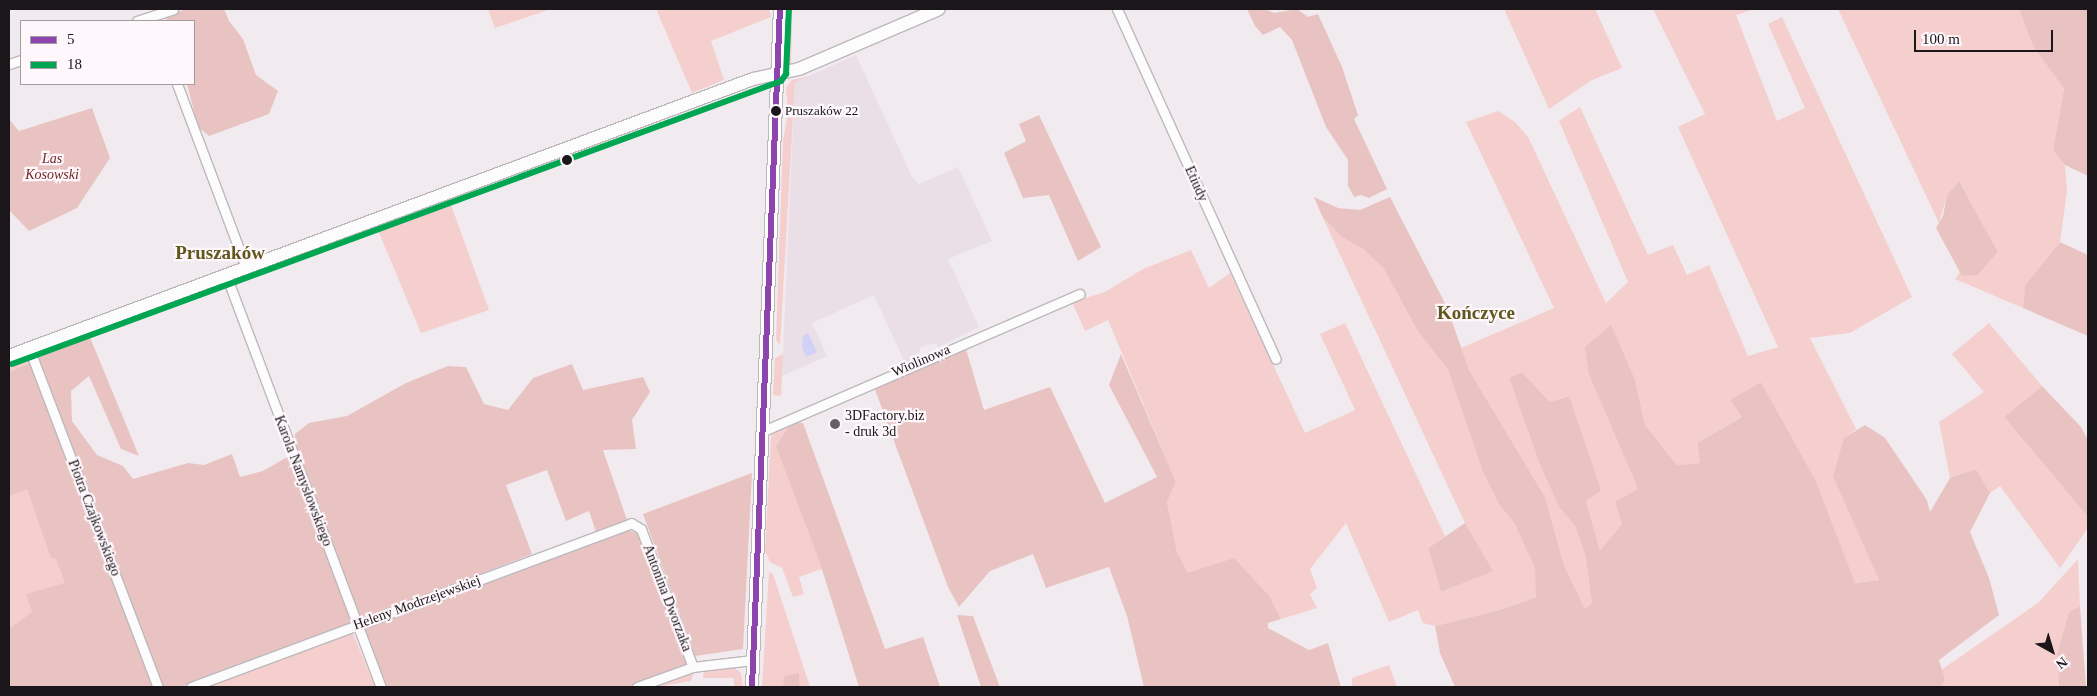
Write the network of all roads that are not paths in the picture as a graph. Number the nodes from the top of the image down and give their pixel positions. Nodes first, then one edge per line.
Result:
1 (146, 9) edge
2 (173, 9) edge
3 (780, 9) edge
4 (939, 9) edge
5 (1118, 9) edge
6 (152, 19) edge
7 (777, 72) junction
8 (177, 85) edge
9 (246, 268) junction
10 (226, 275) junction
11 (1080, 294) dead end
12 (30, 348) junction
13 (9, 356) edge
14 (1276, 359) dead end
15 (763, 431) junction
16 (641, 529) joint
17 (358, 625) junction
18 (753, 660) junction
19 (693, 667) junction
20 (158, 687) edge
21 (191, 687) edge
22 (381, 687) edge
23 (637, 687) edge
24 (752, 687) edge

1 - 6 street
2 - 6 street
3 - 7 street
4 - 7 street
5 - 14 street, Etiudy
7 - 9 street
7 - 15 street
8 - 9 street
9 - 10 street
10 - 12 street
10 - 17 street, Karola Namysłowskiego
11 - 15 street, Wiolinowa
12 - 13 street
12 - 20 street, Piotra Czajkowskiego
15 - 18 street
16 - 17 street, Heleny Modrzejewskiej
16 - 19 street, Antonina Dworzaka
17 - 21 street, Heleny Modrzejewskiej
17 - 22 street, Karola Namysłowskiego
18 - 19 street
18 - 24 street
19 - 23 street

